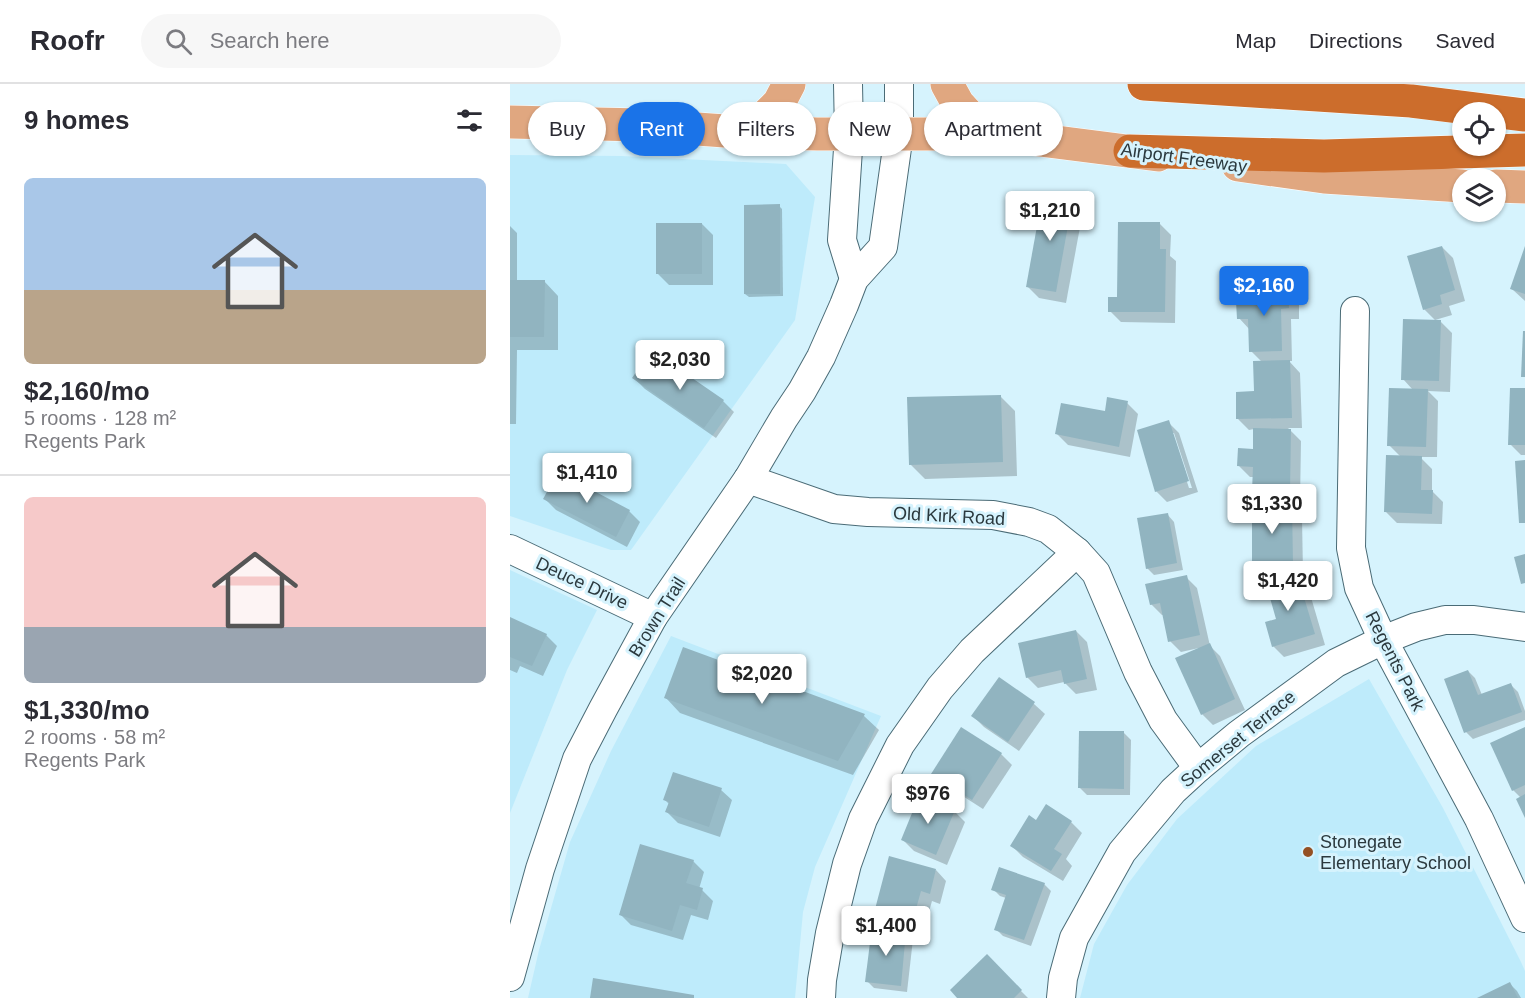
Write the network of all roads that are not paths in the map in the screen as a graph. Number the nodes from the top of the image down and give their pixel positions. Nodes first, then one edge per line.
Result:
1 (848, 84) edge
2 (898, 84) edge
3 (1144, 84) edge
4 (848, 102) edge
5 (898, 102) edge
6 (1525, 115) edge
7 (510, 122) edge
8 (717, 130) edge
9 (1063, 143) edge
10 (1525, 150) edge
11 (1130, 151) junction
12 (848, 156) edge
13 (896, 156) edge
14 (1452, 185) edge
15 (1506, 186) edge
16 (1525, 187) edge
17 (854, 279) junction
18 (1355, 311) dead end
19 (748, 479) junction
20 (510, 549) edge
21 (1077, 552) junction
22 (653, 617) junction
23 (1525, 627) edge
24 (1383, 640) junction
25 (1198, 768) junction
26 (1525, 918) edge
27 (510, 977) edge
28 (821, 998) edge
29 (1061, 998) edge

1 - 4 street
2 - 5 street, Brown Trail
3 - 6 highway
7 - 8 main road, Airport Freeway
9 - 11 main road, Airport Freeway
10 - 11 highway
11 - 14 main road, Airport Freeway
12 - 17 street
13 - 17 street, Brown Trail
15 - 16 main road
17 - 19 street, Brown Trail
18 - 24 street, Regents Park
19 - 21 street, Old Kirk Road
19 - 22 street, Brown Trail
20 - 22 street, Deuce Drive
21 - 25 street, Old Kirk Road
21 - 28 street
22 - 27 street, Brown Trail
23 - 24 street, Somerset Terrace
24 - 25 street, Somerset Terrace
24 - 26 street, Regents Park
25 - 29 street, Somerset Terrace

